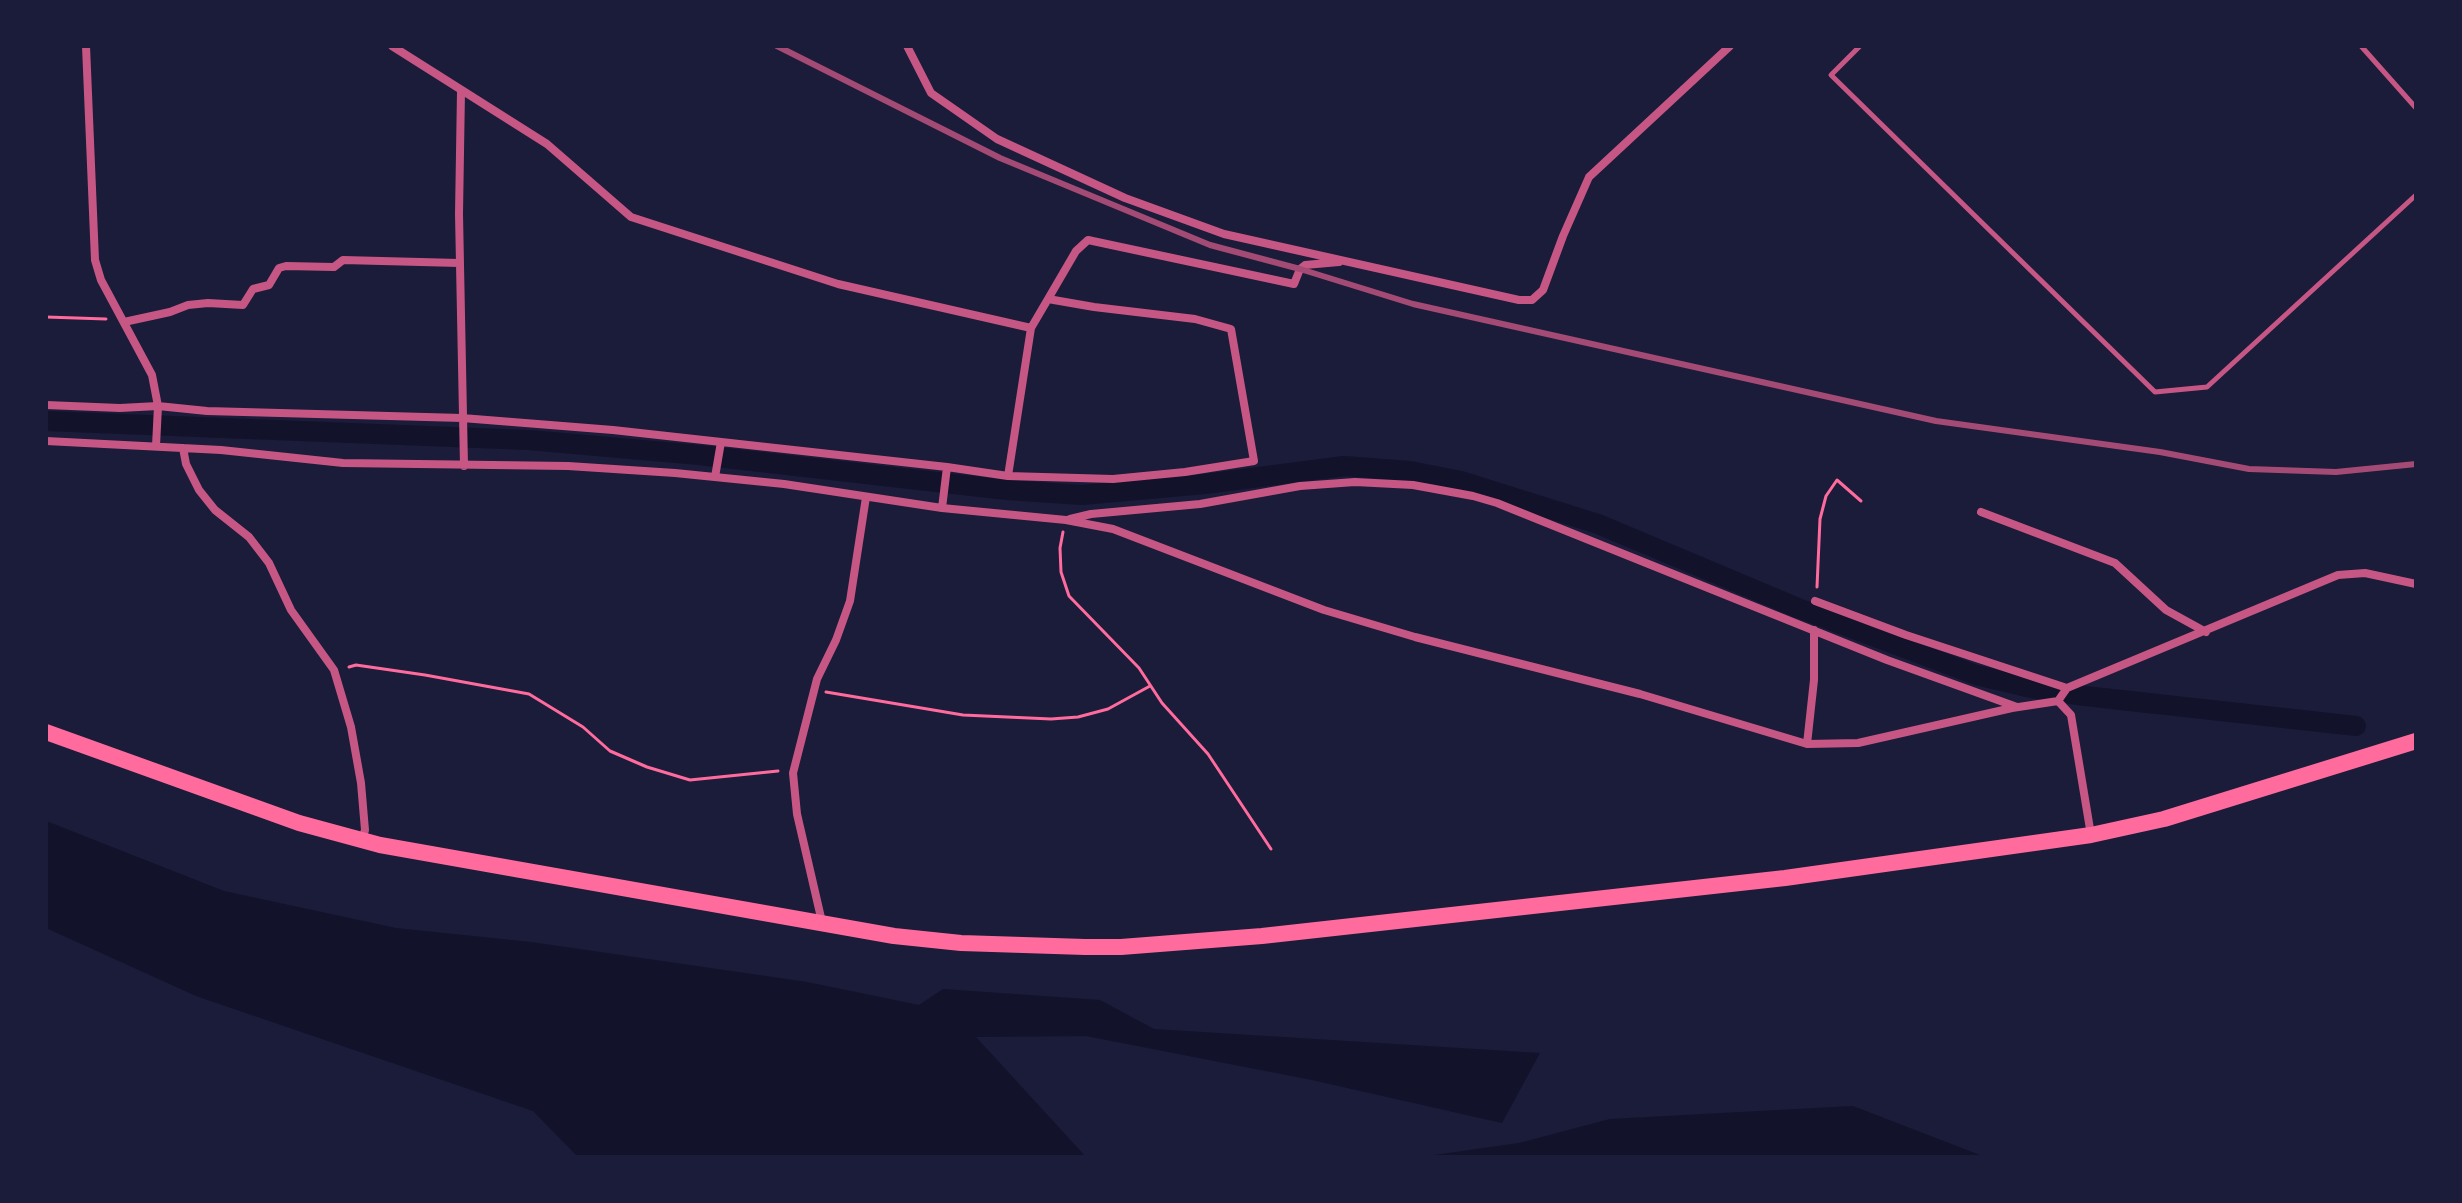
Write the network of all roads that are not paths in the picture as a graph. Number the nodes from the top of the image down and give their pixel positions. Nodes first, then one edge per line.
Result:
1 (86, 46) edge
2 (392, 46) edge
3 (907, 46) edge
4 (1730, 46) edge
5 (1860, 46) edge
6 (2361, 46) edge
7 (461, 91) junction
8 (2416, 108) edge
9 (2416, 195) edge
10 (1348, 262) junction
11 (459, 263) junction
12 (1048, 299) junction
13 (124, 322) junction
14 (1031, 328) junction
15 (46, 405) edge
16 (158, 411) junction
17 (462, 422) junction
18 (46, 441) edge
19 (720, 445) junction
20 (156, 446) junction
21 (183, 448) junction
22 (464, 466) junction
23 (715, 472) junction
24 (946, 472) junction
25 (1008, 476) junction
26 (866, 497) junction
27 (942, 508) junction
28 (1981, 512) dead end
29 (1066, 520) junction
30 (2416, 584) edge
31 (1815, 601) road end
32 (1814, 630) junction
33 (2206, 632) junction
34 (2067, 689) junction
35 (2058, 700) junction
36 (2018, 707) junction
37 (46, 732) edge
38 (2416, 741) edge
39 (1807, 744) junction
40 (2091, 835) junction
41 (362, 840) junction
42 (822, 924) junction

1 - 13 street
2 - 7 street
3 - 10 street
4 - 10 street
5 - 9 lane
6 - 8 lane
7 - 11 street
7 - 14 street
10 - 12 street
11 - 13 street
11 - 17 street
12 - 14 street
12 - 25 street
13 - 16 street
14 - 25 street
15 - 16 street
16 - 17 street
16 - 20 street
17 - 19 street
17 - 22 street
18 - 20 street
19 - 23 street
19 - 24 street
20 - 21 street
21 - 22 street
21 - 41 street
22 - 23 street
23 - 26 street
24 - 25 street
24 - 27 street
26 - 27 street
26 - 42 street
27 - 29 street
28 - 33 street
29 - 32 street
29 - 39 street
30 - 33 street
31 - 34 street
32 - 36 street
32 - 39 street
33 - 34 street
34 - 35 street
35 - 36 street
35 - 40 street
36 - 39 street
37 - 41 highway
38 - 40 highway
40 - 42 highway
41 - 42 highway

